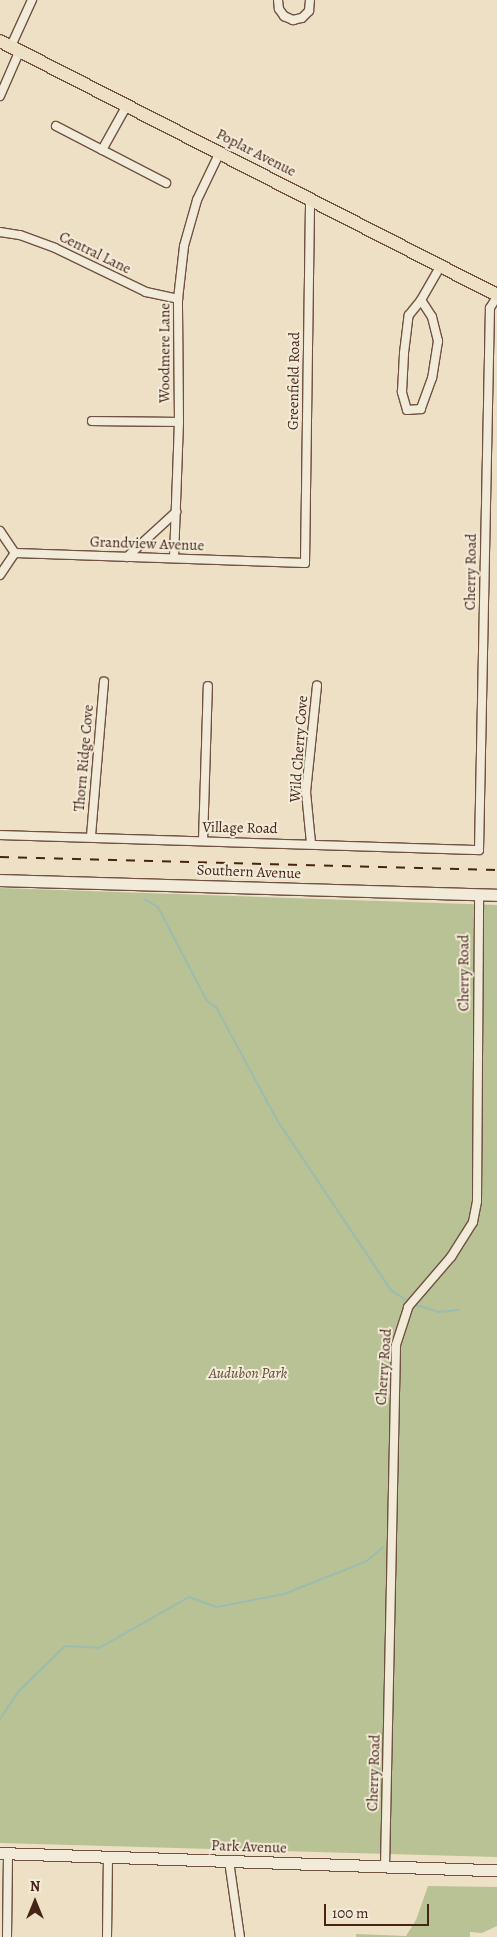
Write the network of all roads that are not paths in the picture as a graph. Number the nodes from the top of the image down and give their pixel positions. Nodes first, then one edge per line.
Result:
1 (32, 0) edge
2 (278, 0) edge
3 (310, 0) edge
4 (10, 46) edge
5 (0, 96) edge
6 (127, 104) junction
7 (56, 126) dead end
8 (102, 150) junction
9 (219, 154) junction
10 (166, 183) dead end
11 (310, 199) junction
12 (0, 232) edge
13 (440, 267) junction
14 (497, 296) edge
15 (178, 299) junction
16 (421, 300) junction
17 (92, 421) dead end
18 (179, 422) junction
19 (176, 512) junction
20 (0, 532) edge
21 (15, 553) junction
22 (127, 557) junction
23 (174, 558) junction
24 (305, 563) joint
25 (0, 574) edge
26 (104, 682) dead end
27 (208, 686) dead end
28 (317, 686) dead end
29 (0, 835) edge
30 (91, 836) junction
31 (203, 841) junction
32 (311, 843) junction
33 (479, 850) joint
34 (0, 880) edge
35 (479, 894) junction
36 (497, 895) edge
37 (4, 1853) edge
38 (108, 1857) junction
39 (229, 1861) junction
40 (385, 1867) junction
41 (497, 1870) edge
42 (7, 1937) edge
43 (107, 1937) edge
44 (240, 1937) edge

1 - 4 street
2 - 3 street
4 - 5 street
4 - 6 main road, Poplar Avenue
6 - 8 street
6 - 9 main road, Poplar Avenue
7 - 8 street
8 - 10 street
9 - 11 main road, Poplar Avenue
9 - 15 street, Woodmere Lane
11 - 13 main road, Poplar Avenue
11 - 24 street, Greenfield Road
12 - 15 street, Central Lane
13 - 14 main road, Poplar Avenue
13 - 16 street
14 - 33 street, Cherry Road
15 - 18 street, Woodmere Lane
16 - 16 street
17 - 18 street
18 - 19 street, Woodmere Lane
19 - 22 street
19 - 23 street, Woodmere Lane
20 - 21 street
21 - 22 street, Grandview Avenue
21 - 25 street
22 - 23 street, Grandview Avenue
23 - 24 street, Grandview Avenue
26 - 30 street, Thorn Ridge Cove
27 - 31 street
28 - 32 street, Wild Cherry Cove
29 - 30 street, Village Road
30 - 31 street, Village Road
31 - 32 street, Village Road
32 - 33 street, Village Road
34 - 35 street, Southern Avenue
35 - 36 street, Southern Avenue
35 - 40 street, Cherry Road
37 - 38 street, Park Avenue
37 - 42 street
38 - 39 street, Park Avenue
38 - 43 street
39 - 40 street, Park Avenue
39 - 44 street
40 - 41 street, Park Avenue

